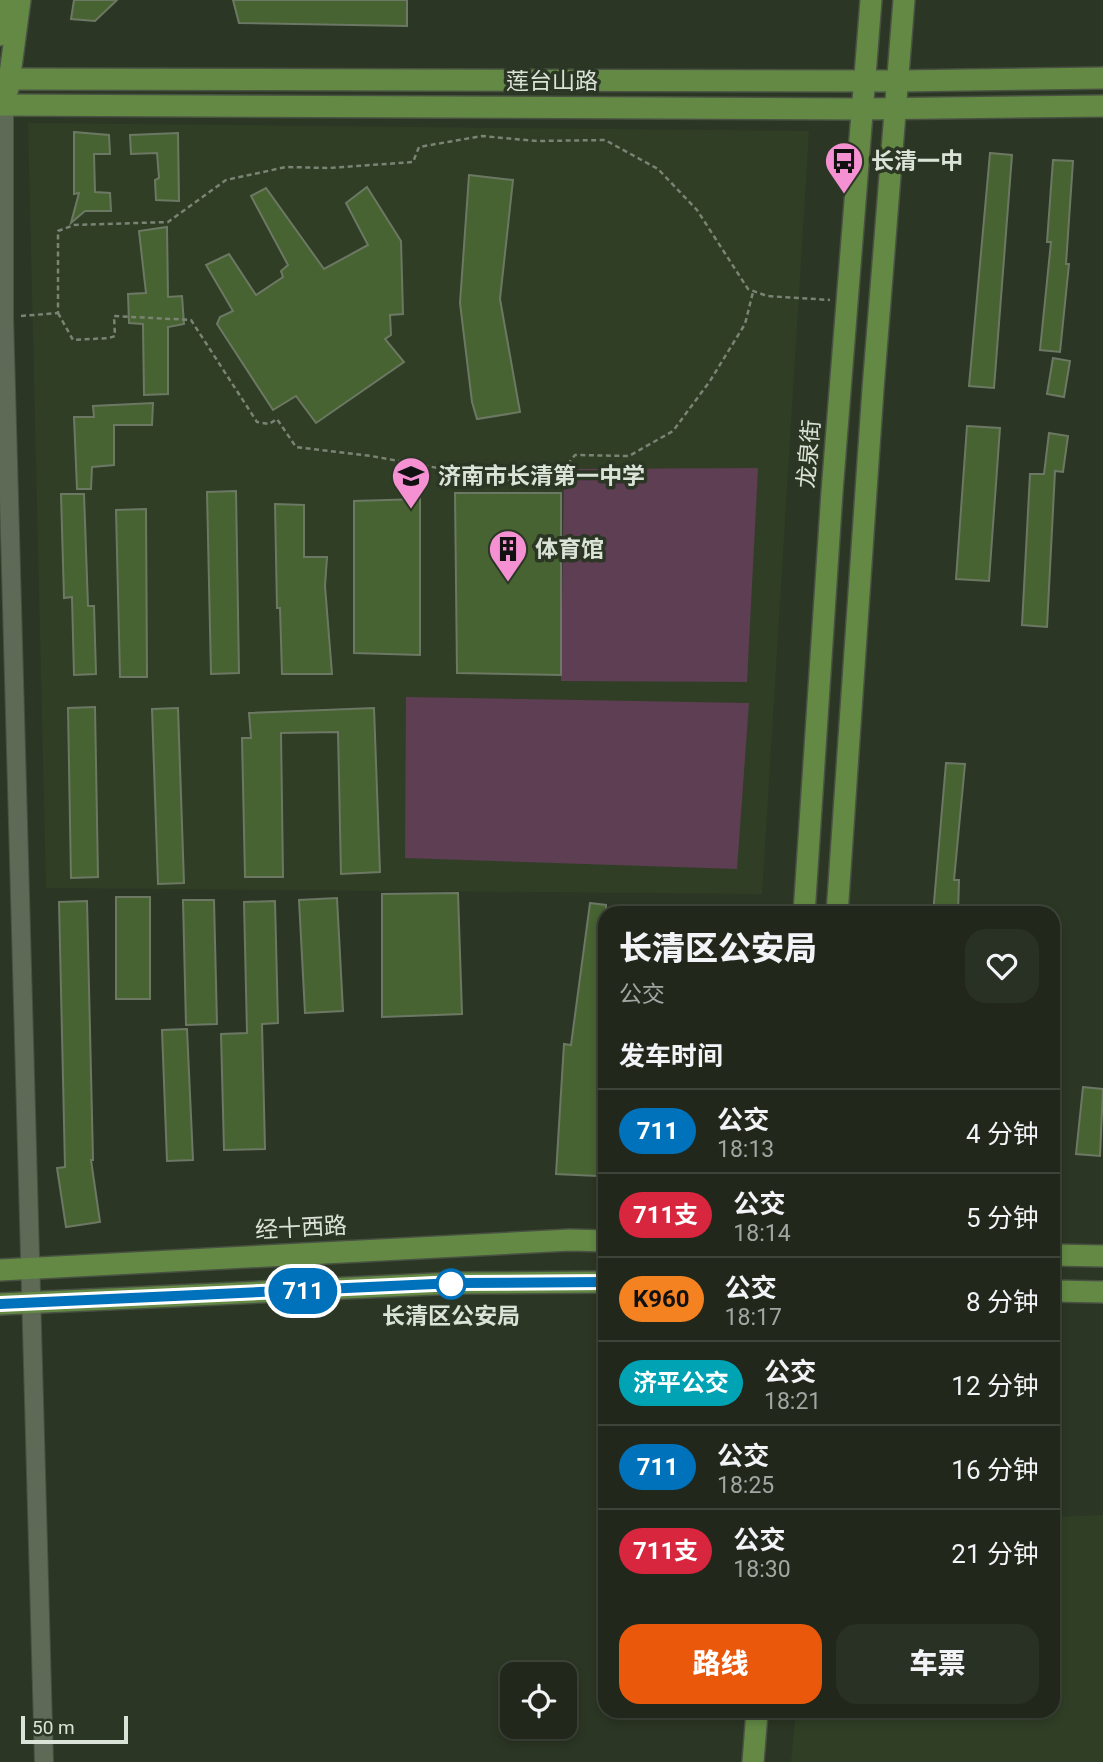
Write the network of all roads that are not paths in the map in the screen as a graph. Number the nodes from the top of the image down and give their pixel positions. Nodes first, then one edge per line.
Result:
1 (4, 0) edge
2 (20, 0) edge
3 (871, 0) edge
4 (904, 0) edge
5 (0, 36) edge
6 (1103, 78) edge
7 (865, 80) junction
8 (898, 81) junction
9 (3, 92) edge
10 (1103, 106) edge
11 (896, 107) junction
12 (863, 109) junction
13 (805, 906) edge
14 (838, 906) edge
15 (598, 1241) edge
16 (1060, 1255) edge
17 (1103, 1256) edge
18 (31, 1269) junction
19 (0, 1270) edge
20 (598, 1282) edge
21 (1060, 1291) edge
22 (1103, 1292) edge
23 (31, 1303) junction
24 (0, 1304) edge
25 (757, 1718) edge
26 (44, 1762) edge
27 (754, 1762) edge

1 - 5 main road
2 - 9 main road
3 - 7 main road, 龙泉街
4 - 8 main road
6 - 8 main road, 莲台山路
7 - 8 main road, 莲台山路
7 - 9 main road, 莲台山路
7 - 12 main road, 龙泉街
8 - 11 main road
9 - 12 main road, 莲台山路
9 - 18 street
10 - 11 main road, 莲台山路
11 - 12 main road, 莲台山路
11 - 14 main road
12 - 13 main road, 龙泉街
15 - 18 main road, 经十西路
16 - 17 main road
18 - 19 main road, 经十西路
18 - 23 street
20 - 23 main road
21 - 22 main road
23 - 24 main road
23 - 26 street
25 - 27 main road

